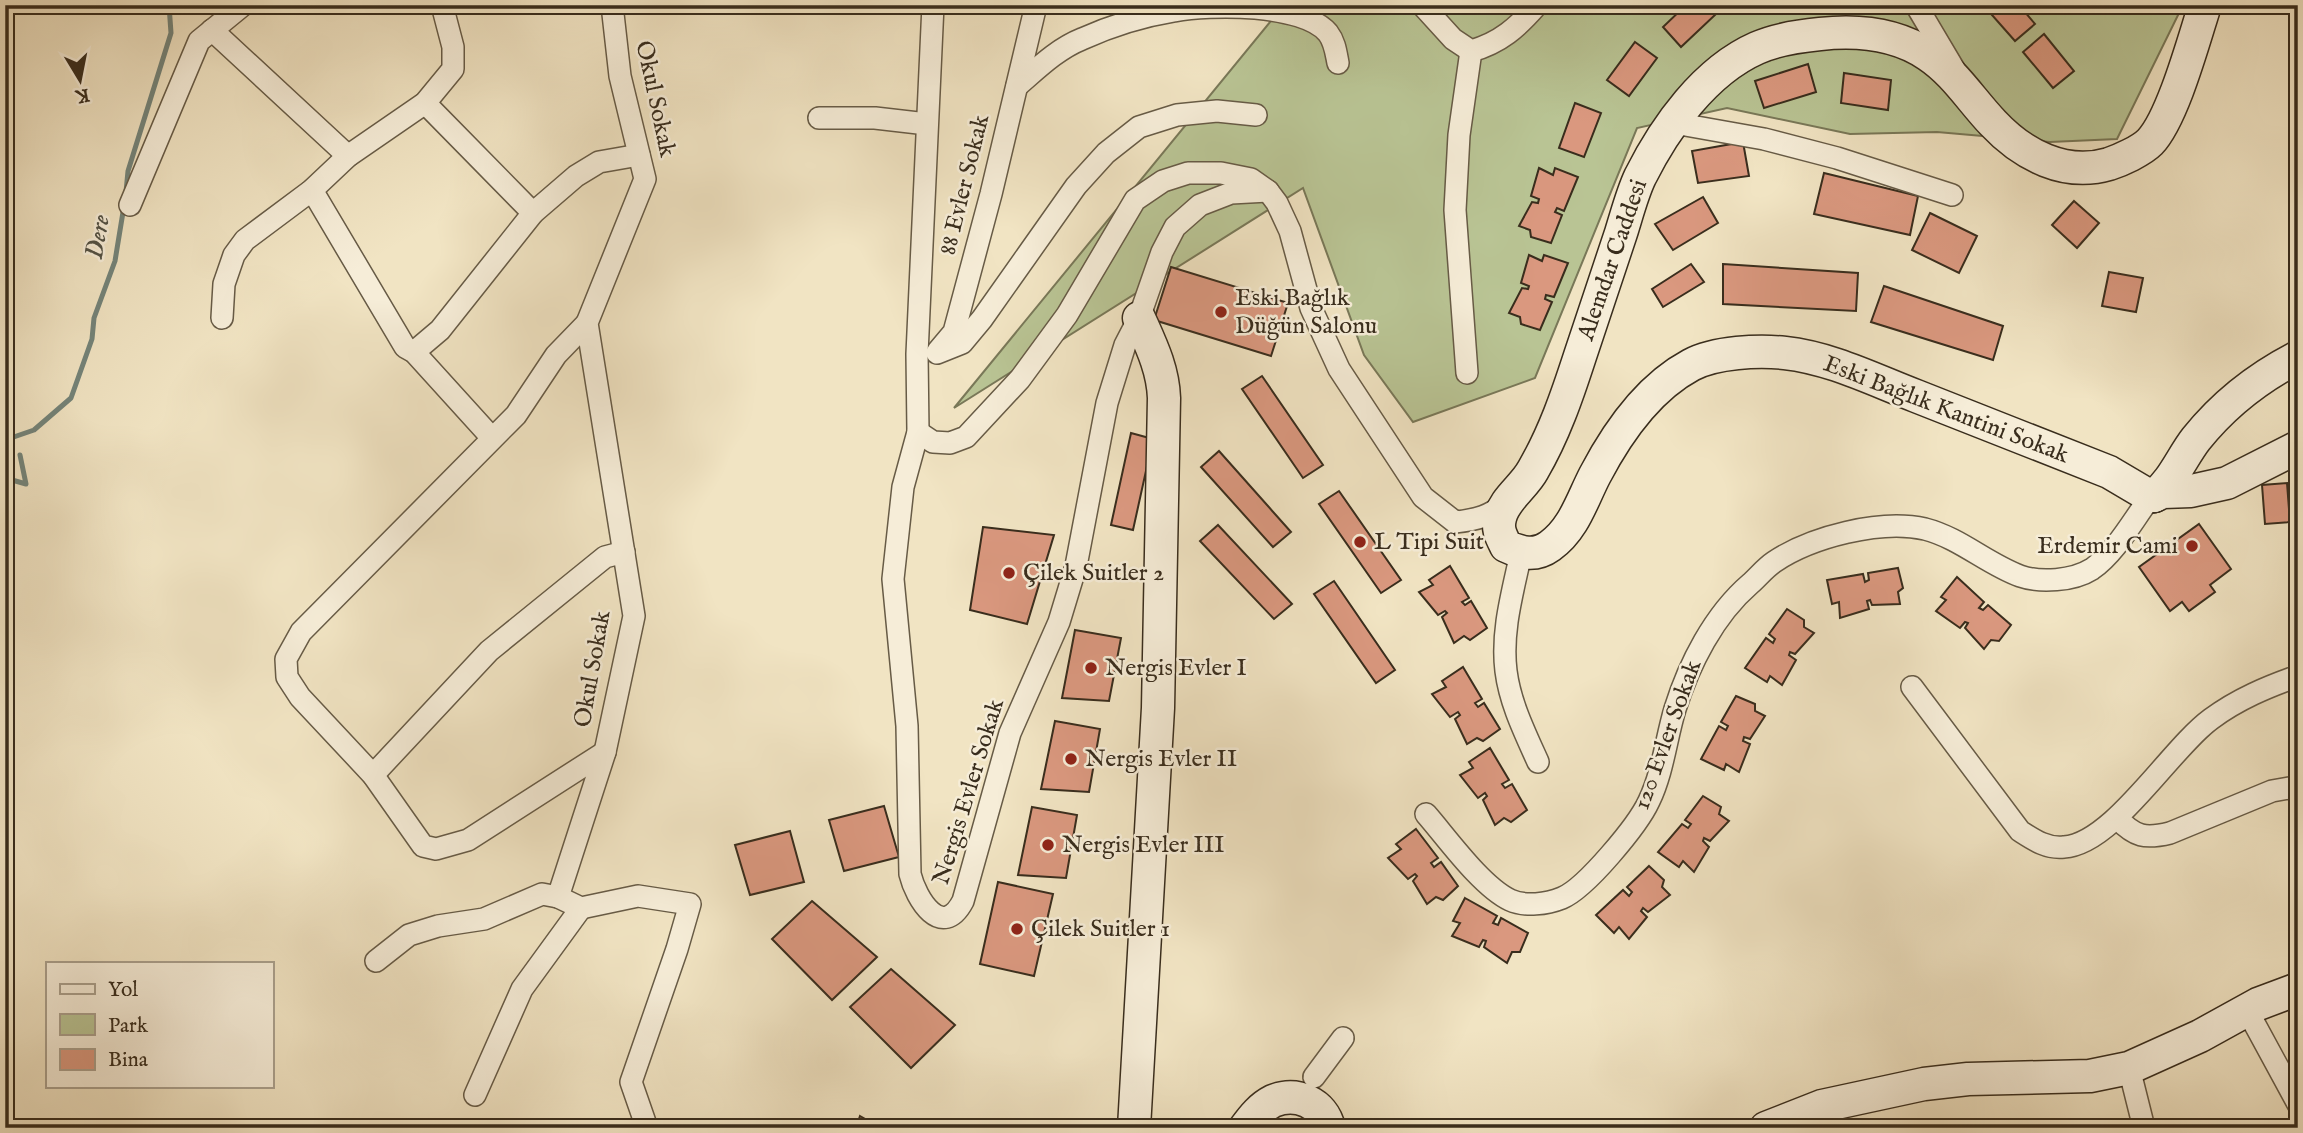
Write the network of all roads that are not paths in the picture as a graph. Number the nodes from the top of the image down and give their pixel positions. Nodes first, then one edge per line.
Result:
1 (243, 5) edge
2 (442, 5) edge
3 (612, 5) edge
4 (933, 5) edge
5 (1036, 5) edge
6 (1422, 5) edge
7 (1537, 5) edge
8 (1916, 5) edge
9 (2205, 5) edge
10 (212, 30) junction
11 (1471, 51) junction
12 (1338, 63) dead end
13 (1017, 86) junction
14 (1966, 89) junction
15 (425, 103) junction
16 (1256, 115) dead end
17 (819, 118) dead end
18 (1674, 123) junction
19 (927, 124) junction
20 (639, 155) junction
21 (348, 156) junction
22 (312, 190) junction
23 (1268, 191) junction
24 (1952, 195) dead end
25 (130, 205) dead end
26 (533, 213) junction
27 (222, 318) dead end
28 (1139, 318) junction
29 (587, 323) junction
30 (414, 352) junction
31 (927, 353) junction
32 (2298, 357) edge
33 (1467, 373) dead end
34 (918, 432) junction
35 (492, 438) junction
36 (2298, 447) edge
37 (2154, 496) junction
38 (1508, 501) junction
39 (1455, 522) junction
40 (1513, 549) junction
41 (624, 552) junction
42 (2298, 676) edge
43 (1912, 687) dead end
44 (604, 752) junction
45 (1538, 762) dead end
46 (373, 775) junction
47 (2298, 790) edge
48 (1426, 814) dead end
49 (2117, 818) junction
50 (558, 897) junction
51 (581, 908) junction
52 (376, 961) dead end
53 (2298, 989) edge
54 (2247, 1010) junction
55 (1343, 1038) dead end
56 (2129, 1068) junction
57 (1314, 1077) dead end
58 (475, 1095) dead end
59 (2298, 1104) edge
60 (647, 1128) edge
61 (1134, 1128) edge
62 (1245, 1128) edge
63 (1329, 1128) edge
64 (1766, 1128) edge
65 (2144, 1128) edge

1 - 10 street
2 - 15 street
3 - 20 street, Okul Sokak
4 - 19 street
5 - 13 street, 88 Evler Sokak
6 - 11 street
7 - 11 street
8 - 14 street
9 - 14 street, Alemdar Caddesi
10 - 21 street
10 - 25 street
11 - 33 street
12 - 13 street
13 - 31 street, 88 Evler Sokak
14 - 18 street, Alemdar Caddesi
15 - 21 street
15 - 26 street
16 - 31 street
17 - 19 street
18 - 24 street
18 - 38 street, Alemdar Caddesi
19 - 31 street
20 - 26 street
20 - 29 street, Okul Sokak
21 - 22 street
22 - 27 street
22 - 30 street
23 - 28 street
23 - 34 street
23 - 39 street
26 - 30 street
28 - 34 street, Nergis Evler Sokak
28 - 61 street
29 - 35 street
29 - 41 street, Okul Sokak
30 - 35 street
31 - 34 street
32 - 37 street
35 - 46 street
36 - 37 street
37 - 40 street, Eski Bağlık Kantini Sokak
37 - 48 street, 120 Evler Sokak
38 - 39 street
38 - 40 street, Alemdar Caddesi
39 - 40 street
40 - 45 street
41 - 44 street, Okul Sokak
41 - 46 street
42 - 49 street
43 - 49 street
44 - 46 street
44 - 50 street, Okul Sokak
47 - 49 street
50 - 51 street
50 - 52 street
51 - 58 street
51 - 60 street
53 - 54 street
54 - 56 street
54 - 59 street
55 - 57 street
56 - 64 street
56 - 65 street
62 - 63 street

